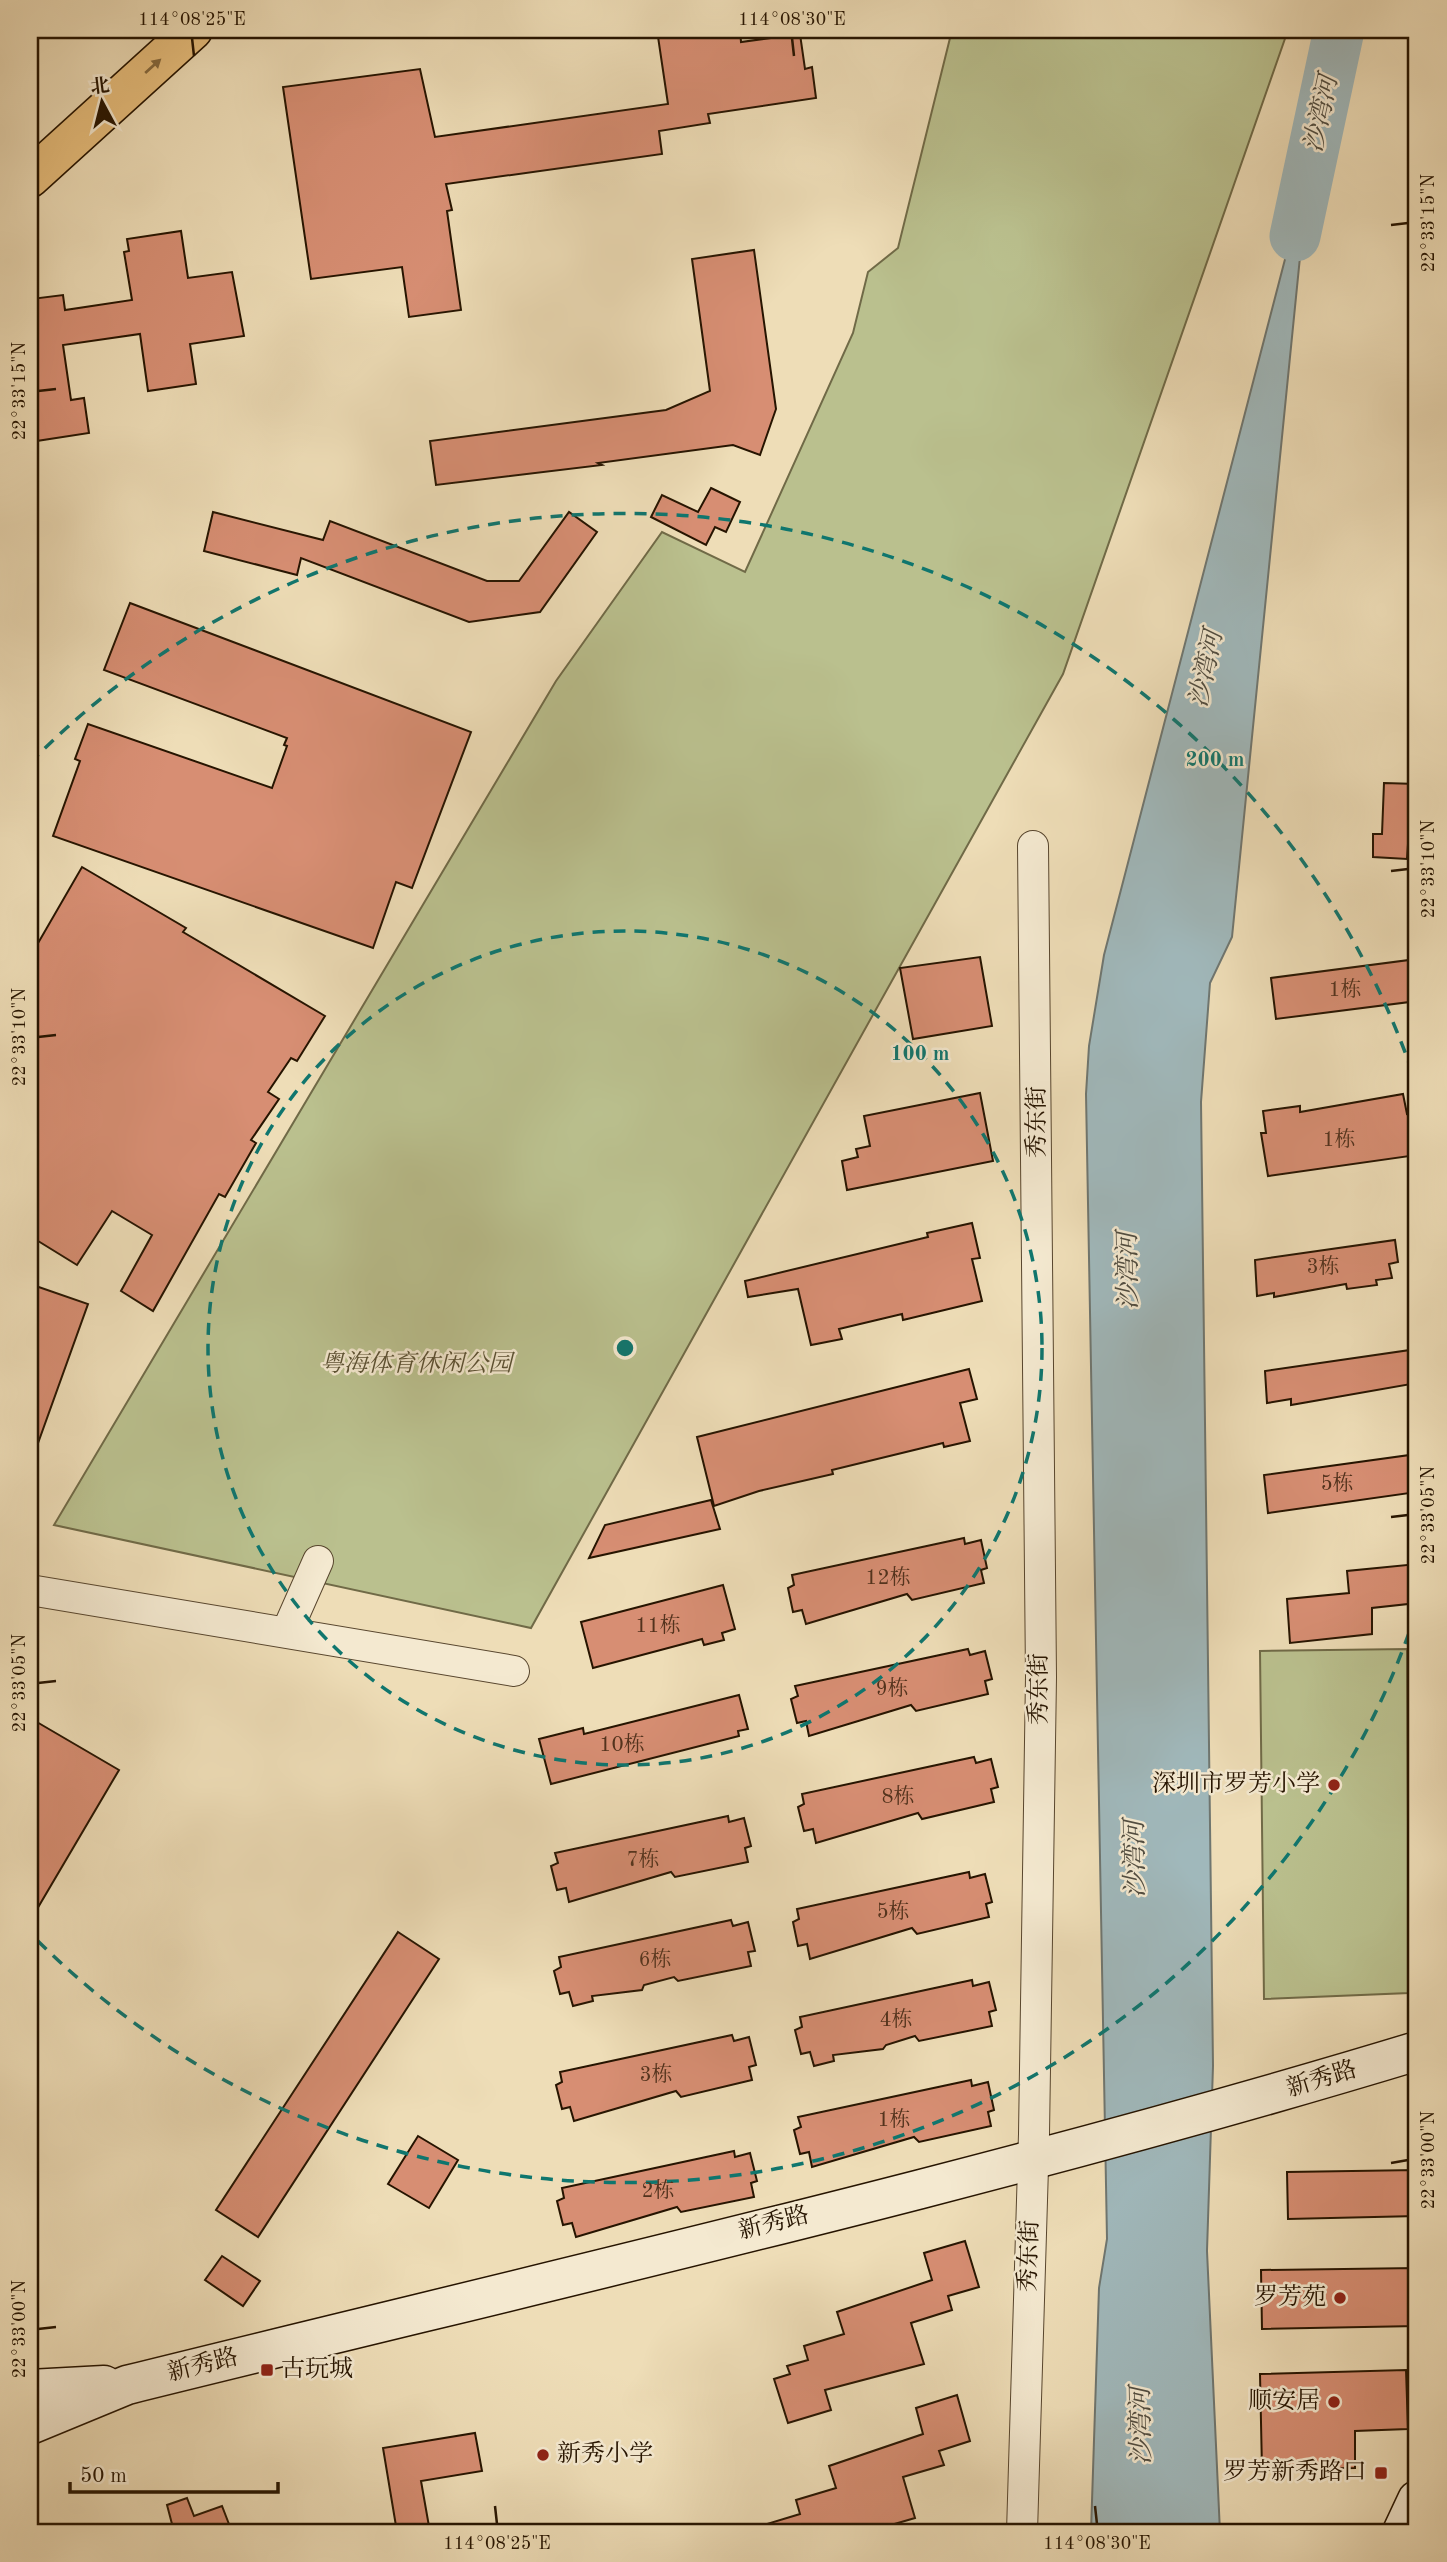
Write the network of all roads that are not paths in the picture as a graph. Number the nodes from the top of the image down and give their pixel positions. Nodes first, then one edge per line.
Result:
1 (194, 30) edge
2 (30, 178) edge
3 (1033, 846) dead end
4 (318, 1561) dead end
5 (30, 1590) edge
6 (287, 1631) junction
7 (514, 1671) dead end
8 (1417, 2051) edge
9 (1417, 2073) edge
10 (1253, 2101) junction
11 (1033, 2161) junction
12 (127, 2385) junction
13 (30, 2389) edge
14 (30, 2425) edge
15 (1417, 2500) edge
16 (1022, 2532) edge
17 (1402, 2532) edge

2 -> 1 highway
3 - 11 street, 秀东街
4 - 6 street
5 - 6 street
6 - 7 street
8 - 10 main road, 新秀路
9 - 10 main road
10 - 11 main road, 新秀路
11 - 12 main road, 新秀路
11 - 16 street, 秀东街
12 - 13 main road, 新秀路
12 - 14 main road, 新秀路
15 - 17 main road

